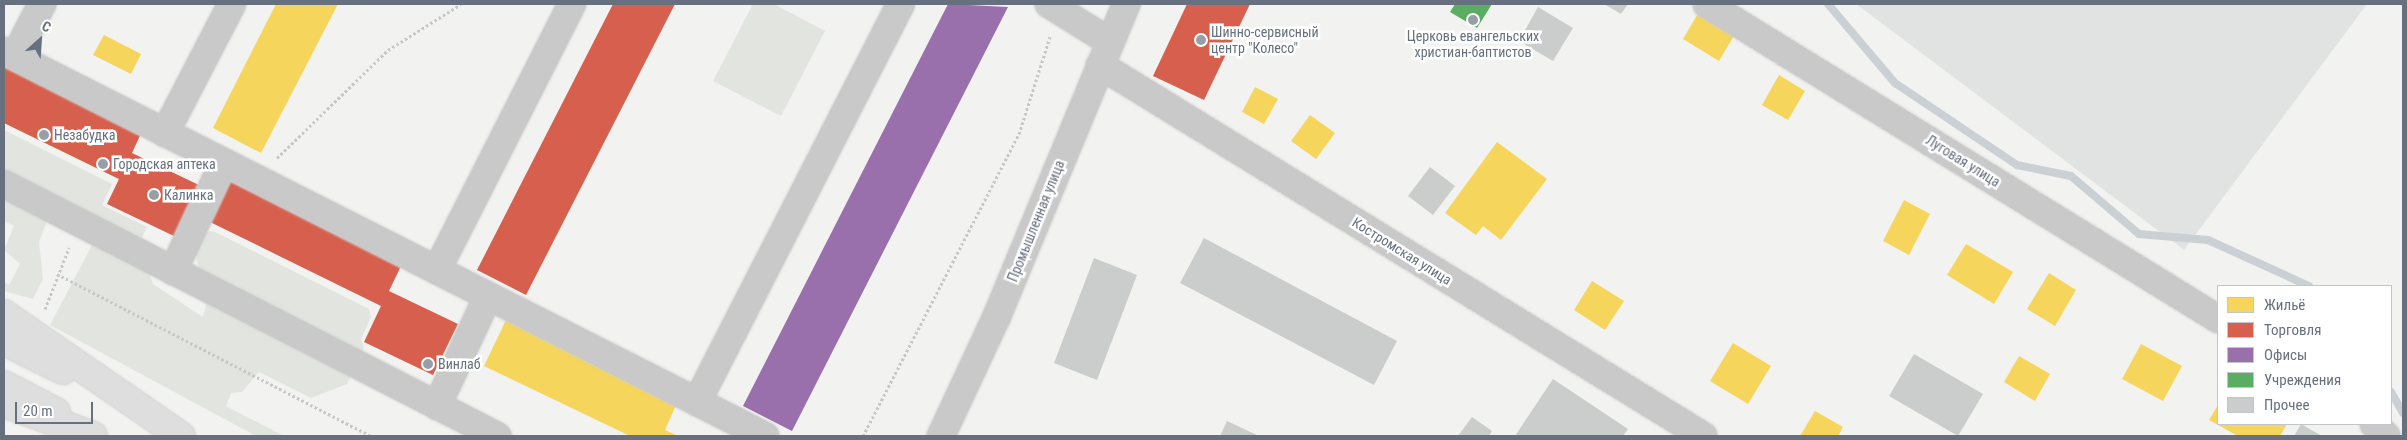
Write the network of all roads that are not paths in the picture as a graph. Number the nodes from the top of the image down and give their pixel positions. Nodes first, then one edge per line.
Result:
1 (42, 4) edge
2 (232, 4) edge
3 (572, 4) edge
4 (902, 4) edge
5 (1126, 4) edge
6 (1707, 4) edge
7 (1054, 7) edge
8 (9, 53) edge
9 (1105, 54) junction
10 (165, 132) junction
11 (224, 162) junction
12 (4, 184) edge
13 (437, 270) junction
14 (173, 271) junction
15 (488, 296) junction
16 (4, 314) edge
17 (2217, 318) edge
18 (4, 342) edge
19 (4, 385) edge
20 (697, 402) junction
21 (4, 403) edge
22 (437, 406) junction
23 (148, 411) junction
24 (2375, 425) edge
25 (93, 436) edge
26 (101, 436) edge
27 (181, 436) edge
28 (497, 436) edge
29 (765, 436) edge
30 (941, 436) edge
31 (1703, 436) edge
32 (2386, 436) edge

1 - 8 street
2 - 10 street
3 - 13 street
4 - 20 street
5 - 9 street, Промышленная улица
6 - 17 street, Луговая улица
7 - 9 street, Костромская улица
8 - 10 street
9 - 30 street, Промышленная улица
9 - 31 street, Костромская улица
10 - 11 street
11 - 13 street
11 - 14 street
12 - 14 street
13 - 15 street
14 - 22 street
15 - 20 street
15 - 22 street
16 - 23 main road
18 - 23 main road
19 - 26 main road
20 - 29 street
21 - 25 main road
22 - 28 street
23 - 27 main road
24 - 32 street

